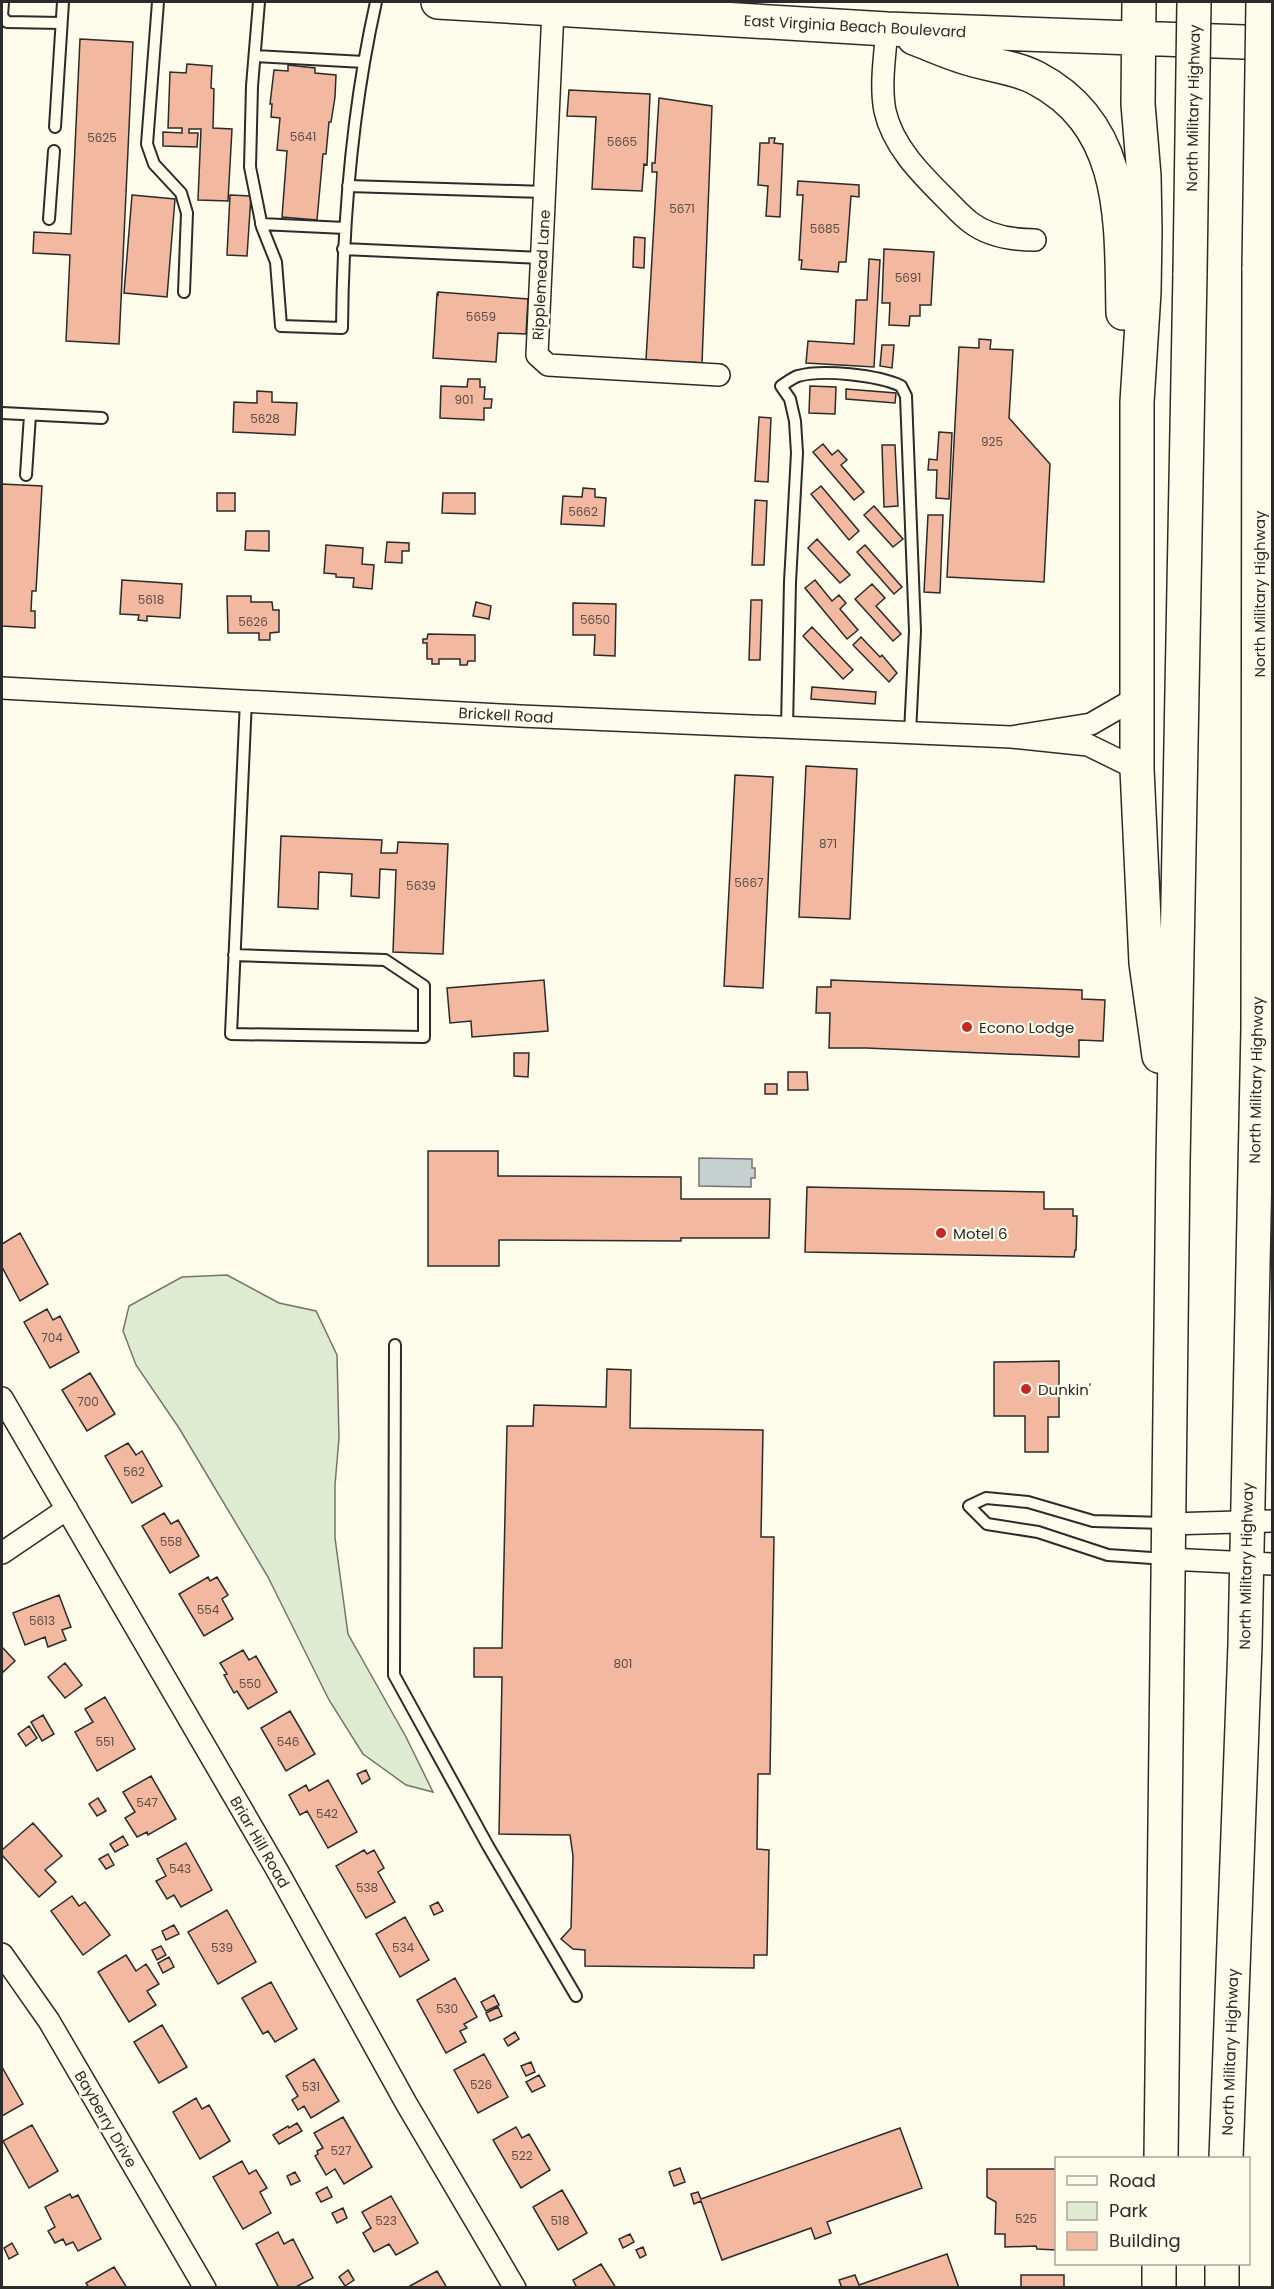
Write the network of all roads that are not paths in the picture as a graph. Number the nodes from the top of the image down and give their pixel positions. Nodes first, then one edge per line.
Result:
1 (3, 2) edge
2 (63, 2) edge
3 (158, 2) edge
4 (259, 2) edge
5 (376, 2) edge
6 (438, 2) edge
7 (1138, 2) edge
8 (1194, 2) edge
9 (1263, 2) edge
10 (553, 10) junction
11 (61, 23) junction
12 (887, 29) junction
13 (1138, 37) junction
14 (1272, 43) edge
15 (255, 56) junction
16 (364, 62) junction
17 (55, 127) dead end
18 (54, 152) dead end
19 (348, 186) junction
20 (546, 192) junction
21 (49, 219) dead end
22 (261, 224) junction
23 (345, 228) junction
24 (1035, 240) dead end
25 (343, 249) junction
26 (542, 258) junction
27 (184, 292) dead end
28 (719, 375) dead end
29 (2, 413) edge
30 (30, 415) junction
31 (102, 418) dead end
32 (26, 475) dead end
33 (1136, 528) junction
34 (2, 688) edge
35 (1136, 698) junction
36 (246, 700) junction
37 (787, 727) junction
38 (910, 733) junction
39 (1011, 737) junction
40 (1137, 769) junction
41 (234, 955) junction
42 (1272, 979) edge
43 (1265, 1028) edge
44 (1173, 1150) junction
45 (394, 1345) dead end
46 (2, 1398) edge
47 (67, 1509) junction
48 (1260, 1521) edge
49 (1169, 1524) junction
50 (2, 1553) edge
51 (1168, 1559) junction
52 (1260, 1564) edge
53 (2, 1954) edge
54 (576, 1996) dead end
55 (1161, 2157) edge
56 (1226, 2157) edge
57 (1159, 2265) edge
58 (1222, 2265) edge
59 (205, 2288) edge
60 (515, 2288) edge
61 (1159, 2288) edge
62 (1222, 2288) edge

1 - 11 lane
2 - 11 lane
3 - 27 lane
4 - 15 lane
5 - 16 lane
6 - 10 main road, East Virginia Beach Boulevard
7 - 13 main road
8 - 44 main road, North Military Highway, bridge
9 - 43 main road, North Military Highway, bridge
10 - 12 main road, East Virginia Beach Boulevard
10 - 20 street, Ripplemead Lane
11 - 17 lane
12 - 13 main road, East Virginia Beach Boulevard
12 - 24 street
12 - 33 main road
13 - 14 main road, East Virginia Beach Boulevard
13 - 33 main road
15 - 16 lane
15 - 22 lane
16 - 19 lane
18 - 21 lane
19 - 20 lane
19 - 23 lane
20 - 26 street, Ripplemead Lane
22 - 23 lane
22 - 25 lane
23 - 25 lane
25 - 26 lane
26 - 28 street, Ripplemead Lane
29 - 30 lane
30 - 31 lane
30 - 32 lane
33 - 35 main road
34 - 36 street, Brickell Road
35 - 39 street, Brickell Road
35 - 40 main road
36 - 37 street, Brickell Road
36 - 41 lane
37 - 38 street, Brickell Road
37 - 38 lane
38 - 39 street, Brickell Road
39 - 40 street, Brickell Road
40 - 44 main road
41 - 41 lane
42 - 43 main road
43 - 48 main road, North Military Highway
44 - 49 main road, North Military Highway
45 - 54 lane
46 - 47 street, Briar Hill Road
47 - 50 street
47 - 60 street, Briar Hill Road
48 - 49 street
48 - 52 main road, North Military Highway
49 - 51 main road, North Military Highway
49 - 51 lane
51 - 52 street
51 - 55 main road, North Military Highway
52 - 56 main road, North Military Highway
53 - 59 street, Bayberry Drive
57 - 61 main road
58 - 62 main road

